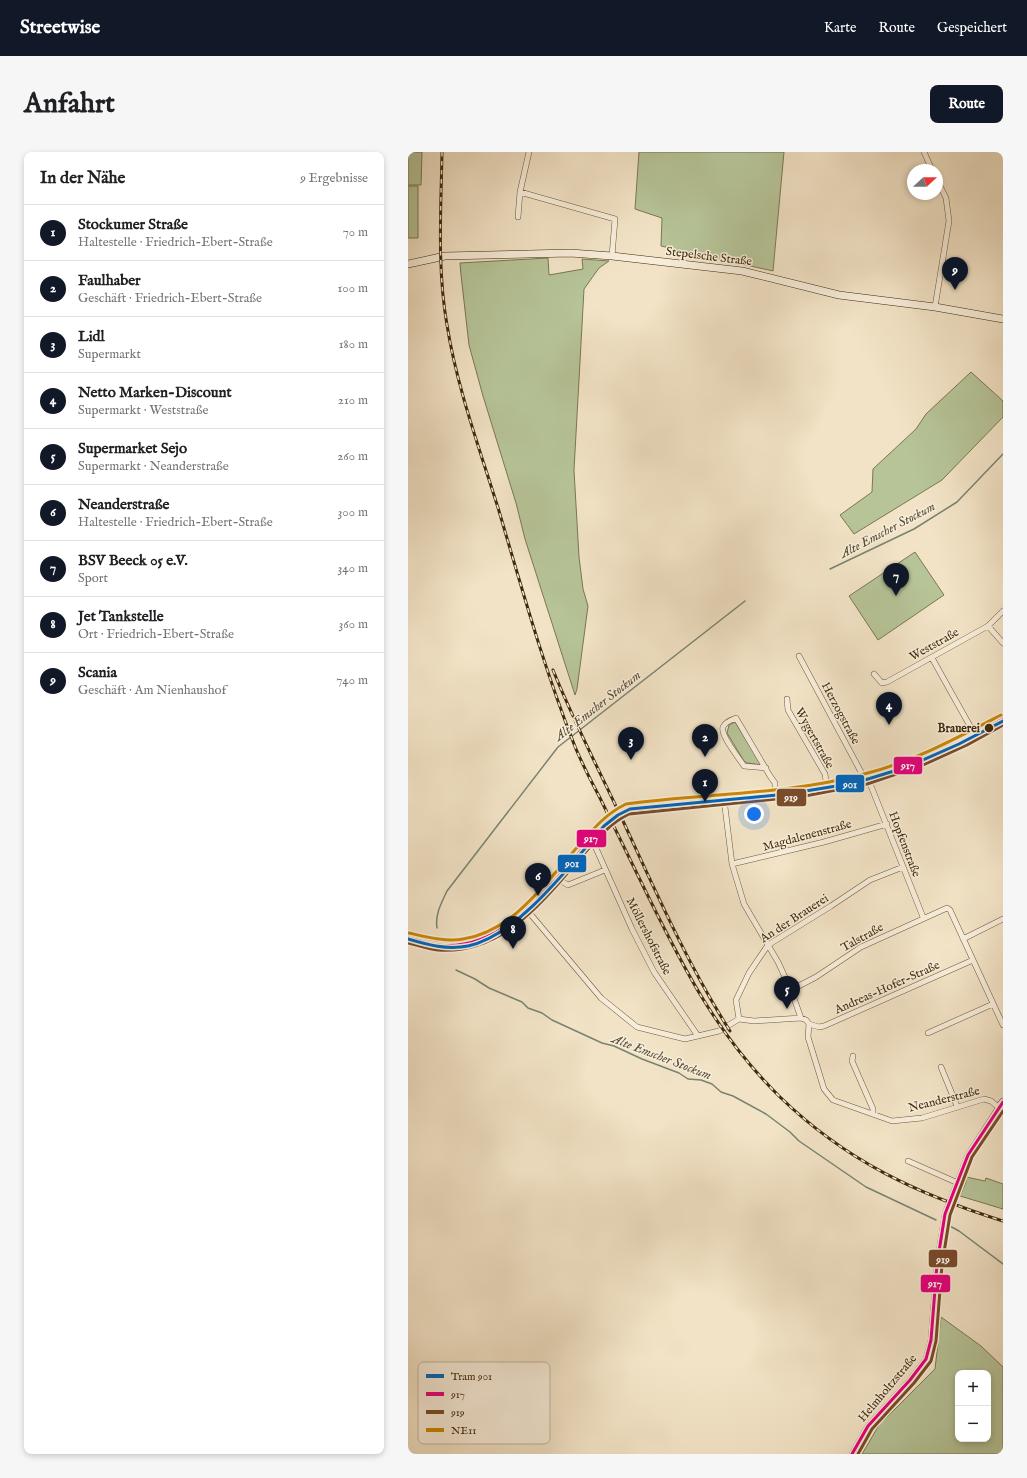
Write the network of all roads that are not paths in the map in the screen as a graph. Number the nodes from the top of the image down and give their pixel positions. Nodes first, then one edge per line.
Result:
1 (529, 152) edge
2 (924, 152) edge
3 (929, 164) edge
4 (520, 192) junction
5 (943, 192) edge
6 (518, 217) dead end
7 (612, 256) junction
8 (408, 264) edge
9 (935, 307) junction
10 (1003, 320) edge
11 (1003, 611) edge
12 (988, 626) junction
13 (1003, 644) edge
14 (799, 656) dead end
15 (932, 658) junction
16 (874, 674) dead end
17 (787, 699) dead end
18 (1003, 719) edge
19 (975, 735) junction
20 (766, 768) junction
21 (866, 779) junction
22 (828, 787) junction
23 (775, 794) junction
24 (724, 799) junction
25 (628, 809) tunnel mouth
26 (608, 821) tunnel mouth
27 (887, 824) junction
28 (590, 840) junction
29 (732, 864) junction
30 (903, 867) junction
31 (605, 870) junction
32 (556, 878) junction
33 (527, 910) junction
34 (923, 917) junction
35 (1003, 919) edge
36 (408, 938) edge
37 (963, 939) junction
38 (768, 945) junction
39 (973, 960) junction
40 (791, 990) junction
41 (993, 1004) junction
42 (801, 1018) junction
43 (739, 1019) junction
44 (810, 1024) junction
45 (1003, 1025) edge
46 (928, 1033) dead end
47 (698, 1036) junction
48 (853, 1056) dead end
49 (941, 1067) dead end
50 (957, 1106) junction
51 (1002, 1107) edge
52 (873, 1114) junction
53 (908, 1161) dead end
54 (958, 1183) junction
55 (852, 1454) edge

1 - 4 street
2 - 3 street
4 - 6 street
4 - 7 street
5 - 9 street
7 - 8 main road, Stepelsche Straße
7 - 9 main road, Stepelsche Straße
9 - 10 main road, Stepelsche Straße
11 - 12 street, Weststraße
12 - 13 street
12 - 15 street, Weststraße
14 - 21 street, Herzogstraße
15 - 16 street, Weststraße
15 - 19 street
17 - 22 street, Wygertstraße
18 - 19 main road
19 - 21 main road
20 - 20 street
20 - 23 street
21 - 22 main road
21 - 27 street, Hopfenstraße
22 - 23 main road
23 - 24 main road
24 - 25 main road
24 - 29 street
26 - 28 main road
27 - 29 street, Magdalenenstraße
27 - 30 street, Hopfenstraße
28 - 31 street, Möllershofstraße
28 - 32 main road
29 - 38 street
30 - 34 street, Hopfenstraße
30 - 38 street, An der Brauerei
31 - 32 street
31 - 47 street, Möllershofstraße
32 - 33 main road
33 - 36 main road
33 - 47 street
34 - 37 street, Talstraße
34 - 40 street, Talstraße
35 - 37 street
37 - 39 street
38 - 40 street
38 - 43 street, An der Brauerei
39 - 41 street
39 - 44 street, Andreas-Hofer-Straße
40 - 42 street
41 - 45 street
41 - 46 street
42 - 43 street
42 - 44 street
43 - 47 street
44 - 52 street, Neanderstraße
48 - 52 street
49 - 50 street
50 - 51 street, Neanderstraße
50 - 52 street, Neanderstraße
51 - 54 street, Helmholtzstraße
53 - 54 street
54 - 55 street, Helmholtzstraße

